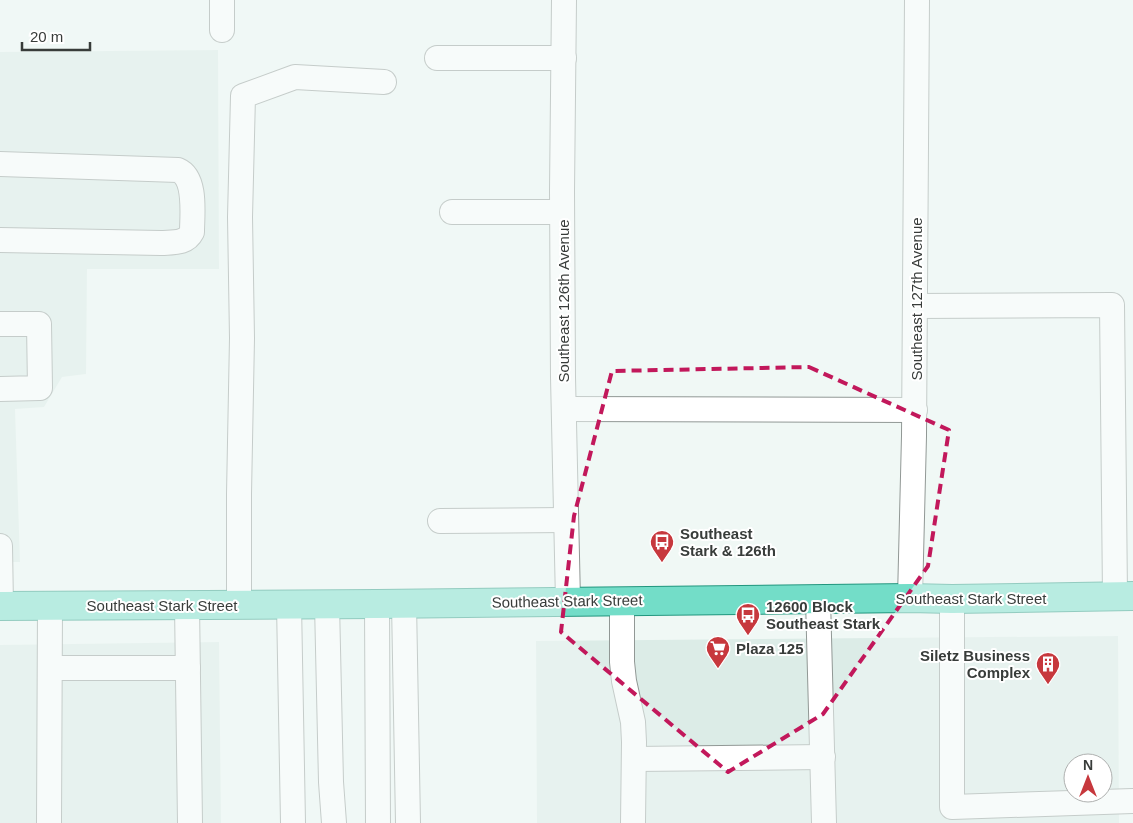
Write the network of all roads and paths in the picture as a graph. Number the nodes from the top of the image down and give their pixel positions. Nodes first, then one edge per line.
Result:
1 (222, 0) edge
2 (564, 0) edge
3 (917, 0) edge
4 (222, 30) dead end
5 (437, 58) dead end
6 (564, 58) junction
7 (384, 82) dead end
8 (0, 164) edge
9 (452, 212) dead end
10 (562, 212) junction
11 (0, 240) edge
12 (915, 306) junction
13 (0, 324) edge
14 (0, 389) edge
15 (564, 410) junction
16 (915, 410) junction
17 (566, 520) junction
18 (440, 521) dead end
19 (0, 546) edge
20 (1124, 596) edge
21 (910, 598) junction
22 (818, 599) junction
23 (952, 599) junction
24 (622, 600) junction
25 (568, 601) junction
26 (289, 604) junction
27 (327, 604) junction
28 (377, 604) junction
29 (404, 604) junction
30 (187, 605) junction
31 (239, 605) junction
32 (1, 606) edge
33 (50, 606) junction
34 (50, 668) junction
35 (188, 668) junction
36 (823, 757) junction
37 (634, 759) junction
38 (1133, 801) edge
39 (49, 823) edge
40 (190, 823) edge
41 (293, 823) edge
42 (334, 823) edge
43 (378, 823) edge
44 (408, 823) edge
45 (633, 823) edge
46 (824, 823) edge

1 - 4 street
2 - 6 street, Southeast 126th Avenue
3 - 12 street, Southeast 127th Avenue
5 - 6 street
6 - 10 street, Southeast 126th Avenue
7 - 31 street
8 - 11 street
9 - 10 street
10 - 15 street, Southeast 126th Avenue
12 - 16 street, Southeast 127th Avenue
12 - 20 street
13 - 14 street
15 - 16 street
15 - 17 street, Southeast 126th Avenue
16 - 21 street, Southeast 127th Avenue
17 - 18 street
17 - 25 street, Southeast 126th Avenue
19 - 32 street
20 - 23 main road, Southeast Stark Street
21 - 22 main road, Southeast Stark Street
21 - 23 main road, Southeast Stark Street
22 - 24 main road, Southeast Stark Street
22 - 36 street
23 - 38 street
24 - 25 main road, Southeast Stark Street
24 - 37 street
25 - 29 main road, Southeast Stark Street
26 - 27 main road, Southeast Stark Street
26 - 31 main road, Southeast Stark Street
26 - 41 street
27 - 28 main road, Southeast Stark Street
27 - 42 street
28 - 29 main road, Southeast Stark Street
28 - 43 street
29 - 44 street
30 - 31 main road, Southeast Stark Street
30 - 33 main road, Southeast Stark Street
30 - 35 street
32 - 33 main road, Southeast Stark Street
33 - 34 street
34 - 35 street
34 - 39 street
35 - 40 street
36 - 37 street
36 - 46 street
37 - 45 street

